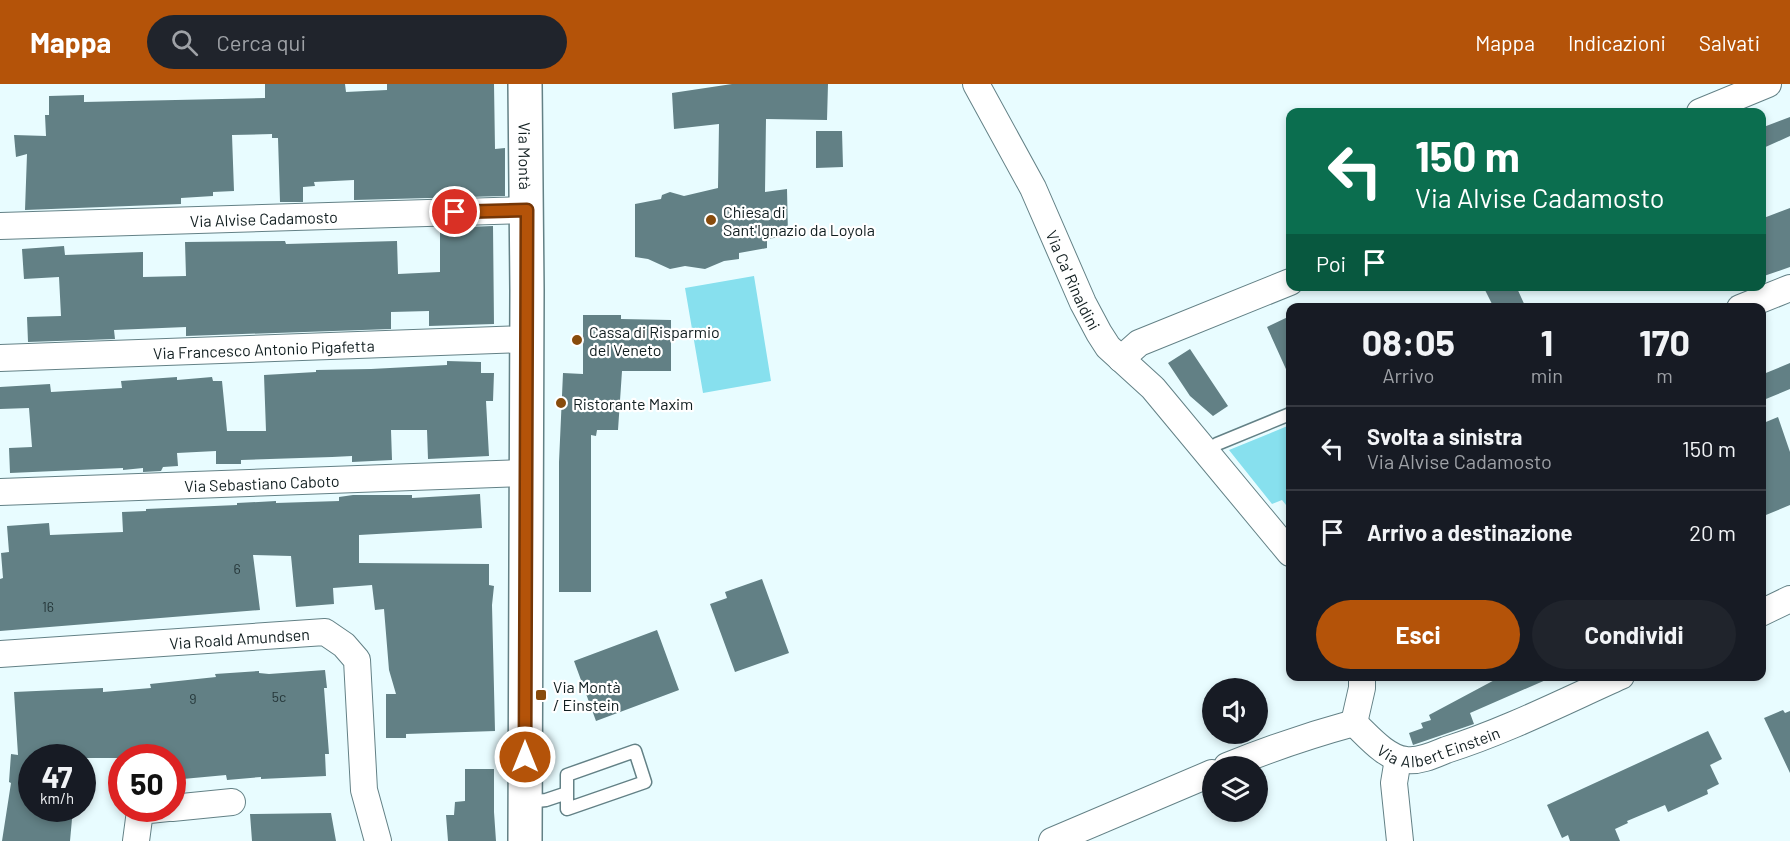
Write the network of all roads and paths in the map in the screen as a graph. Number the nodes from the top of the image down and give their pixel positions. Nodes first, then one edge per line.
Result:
1 (525, 84) edge
2 (976, 84) edge
3 (1768, 84) edge
4 (1710, 108) edge
5 (527, 210) junction
6 (0, 226) edge
7 (1286, 284) edge
8 (1790, 288) edge
9 (1752, 303) edge
10 (526, 339) junction
11 (0, 358) edge
12 (1121, 358) junction
13 (1286, 416) edge
14 (1206, 452) junction
15 (525, 473) junction
16 (0, 492) edge
17 (1286, 548) edge
18 (1790, 599) edge
19 (1766, 611) edge
20 (0, 654) edge
21 (1362, 681) edge
22 (1610, 681) edge
23 (1354, 723) junction
24 (1251, 756) edge
25 (1398, 759) junction
26 (1202, 777) edge
27 (567, 793) junction
28 (232, 802) dead end
29 (525, 802) junction
30 (186, 807) edge
31 (139, 822) edge
32 (136, 841) edge
33 (378, 841) edge
34 (525, 841) edge
35 (1052, 841) edge
36 (1400, 841) edge

1 - 5 main road, Via Montà
2 - 12 street, Via Ca' Rinaldini
3 - 4 street
5 - 6 street, Via Alvise Cadamosto
5 - 10 main road, Via Montà
7 - 12 street
8 - 9 street
10 - 11 street, Via Francesco Antonio Pigafetta
10 - 15 main road, Via Montà
12 - 14 street, Via Ca' Rinaldini
13 - 14 lane
14 - 17 street, Via Ca' Rinaldini
15 - 16 street, Via Sebastiano Caboto
15 - 29 main road, Via Montà
18 - 19 street
20 - 33 street, Via Roald Amundsen
21 - 23 street
22 - 25 street, Via Albert Einstein
23 - 24 street, Via Albert Einstein
23 - 25 street, Via Albert Einstein
25 - 36 street
26 - 35 street
27 - 27 lane
27 - 29 lane
28 - 30 street
29 - 34 main road, Via Montà
31 - 32 street

